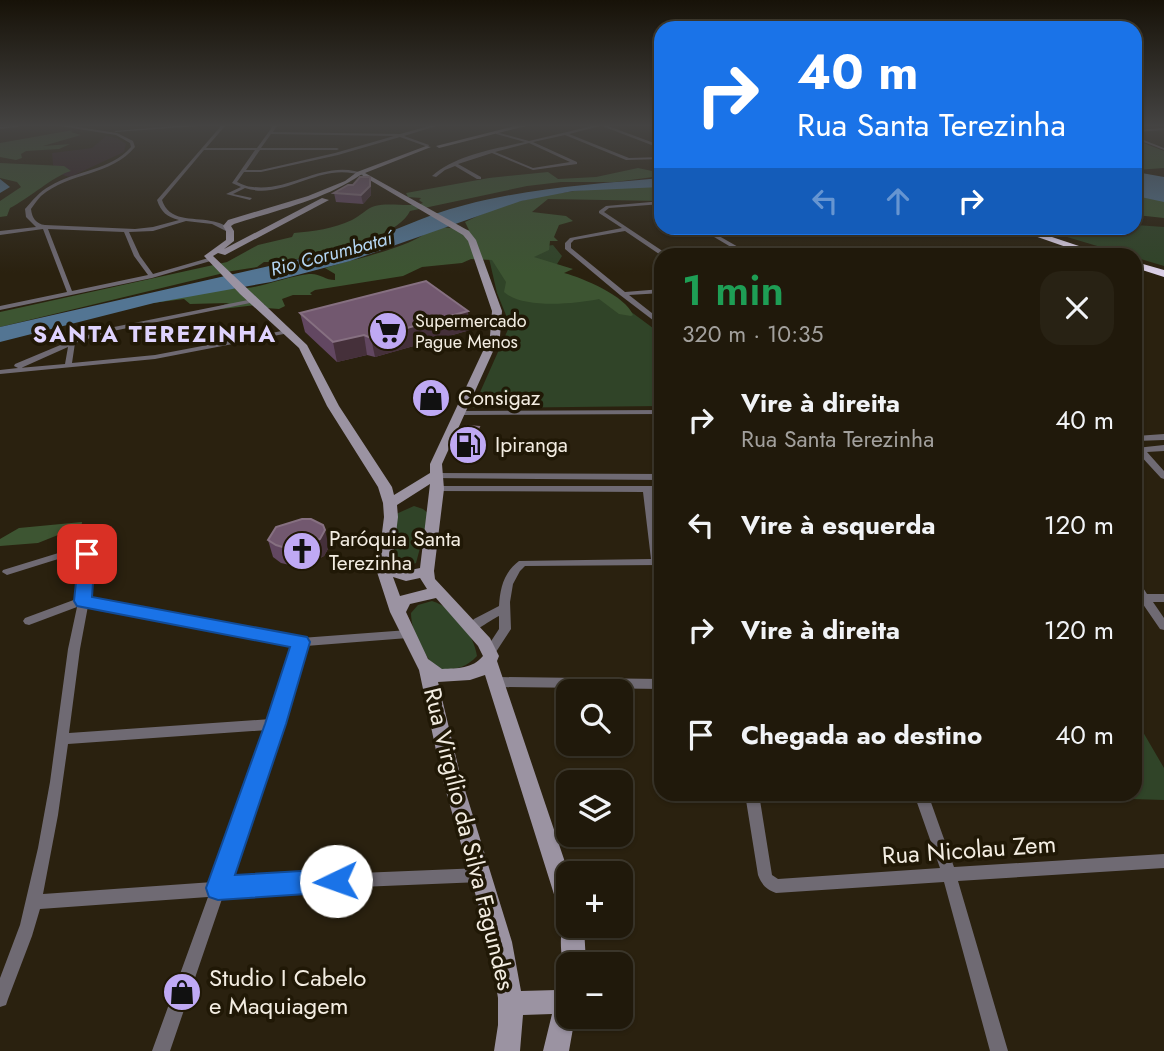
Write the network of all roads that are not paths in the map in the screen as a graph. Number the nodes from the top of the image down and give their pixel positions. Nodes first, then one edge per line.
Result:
1 (79, 175) edge
2 (181, 175) edge
3 (239, 175) edge
4 (251, 175) edge
5 (325, 175) edge
6 (475, 175) edge
7 (361, 176) junction
8 (479, 177) dead end
9 (235, 181) junction
10 (247, 188) junction
11 (240, 198) junction
12 (250, 199) dead end
13 (294, 204) junction
14 (654, 204) edge
15 (312, 207) junction
16 (170, 217) junction
17 (188, 219) junction
18 (166, 225) junction
19 (45, 227) junction
20 (626, 229) junction
21 (267, 230) junction
22 (126, 231) junction
23 (230, 231) junction
24 (0, 233) edge
25 (714, 235) edge
26 (1039, 235) edge
27 (655, 248) edge
28 (737, 248) edge
29 (1079, 248) edge
30 (210, 257) junction
31 (1142, 267) edge
32 (151, 274) junction
33 (1164, 274) edge
34 (654, 291) edge
35 (71, 293) junction
36 (622, 294) junction
37 (253, 301) junction
38 (0, 308) edge
39 (654, 319) edge
40 (286, 332) junction
41 (72, 342) junction
42 (68, 365) junction
43 (4, 371) edge
44 (654, 412) edge
45 (461, 413) junction
46 (1164, 437) edge
47 (1142, 439) edge
48 (1164, 448) edge
49 (1142, 451) edge
50 (1142, 455) edge
51 (1164, 476) edge
52 (654, 477) edge
53 (436, 483) junction
54 (647, 489) junction
55 (654, 489) edge
56 (390, 503) junction
57 (654, 532) edge
58 (654, 562) edge
59 (385, 569) junction
60 (427, 571) junction
61 (7, 572) dead end
62 (439, 592) junction
63 (1142, 595) edge
64 (1144, 598) junction
65 (1164, 598) edge
66 (83, 601) junction
67 (502, 610) junction
68 (398, 612) junction
69 (29, 621) dead end
70 (1164, 626) edge
71 (472, 628) junction
72 (408, 634) junction
73 (300, 642) junction
74 (489, 657) junction
75 (427, 669) junction
76 (498, 682) junction
77 (654, 684) edge
78 (276, 724) junction
79 (64, 739) junction
80 (753, 801) edge
81 (923, 801) edge
82 (1164, 861) edge
83 (556, 866) edge
84 (949, 874) junction
85 (481, 875) junction
86 (218, 888) junction
87 (34, 902) junction
88 (556, 997) edge
89 (0, 999) edge
90 (511, 1003) junction
91 (561, 1029) edge
92 (509, 1050) edge
93 (161, 1051) edge
94 (556, 1051) edge
95 (999, 1051) edge

1 - 19 street
2 - 16 street
3 - 9 street
4 - 9 street
5 - 10 street
6 - 8 street
7 - 13 street
7 - 15 street
7 - 45 street
9 - 10 street
9 - 11 street
10 - 11 street
11 - 12 street
13 - 15 street
13 - 23 street
14 - 20 street
15 - 21 street
16 - 17 street
16 - 18 street
17 - 18 street
17 - 23 street
18 - 22 street
19 - 22 street
19 - 24 street
19 - 35 street
20 - 27 street
20 - 36 street
21 - 23 street
21 - 30 street
22 - 32 street
23 - 30 street
25 - 28 street
26 - 29 highway
30 - 32 street
30 - 37 street
31 - 33 highway
32 - 35 street
34 - 36 street
35 - 38 street
36 - 39 street
37 - 40 street
37 - 41 street
40 - 42 street
40 - 56 street
41 - 42 street
41 - 43 street
42 - 43 street
44 - 45 street
45 - 53 street
46 - 47 street
48 - 49 street
50 - 51 street
52 - 53 street
53 - 54 street
53 - 56 street
53 - 60 street
54 - 55 street
54 - 57 street
56 - 59 street
58 - 67 street
59 - 60 street
59 - 68 street
60 - 62 street
61 - 66 street
62 - 68 street
62 - 71 street
63 - 64 street
64 - 65 street
64 - 70 street
66 - 69 street
66 - 73 street
66 - 79 street
67 - 71 street
67 - 74 street
68 - 72 street, Rua Virgílio da Silva Fagundes
71 - 74 street
72 - 73 street
72 - 75 street, Rua Virgílio da Silva Fagundes
73 - 78 street
74 - 75 street
74 - 76 street
75 - 85 street, Rua Virgílio da Silva Fagundes
76 - 77 street
76 - 83 street
78 - 79 street
78 - 86 street
79 - 87 street
80 - 84 street, Rua Nicolau Zem
81 - 84 street
82 - 84 street, Rua Nicolau Zem
84 - 95 street
85 - 86 street
85 - 90 street, Rua Virgílio da Silva Fagundes
86 - 87 street
86 - 93 street
87 - 89 street
88 - 90 street
90 - 92 street, Rua Virgílio da Silva Fagundes
91 - 94 street

